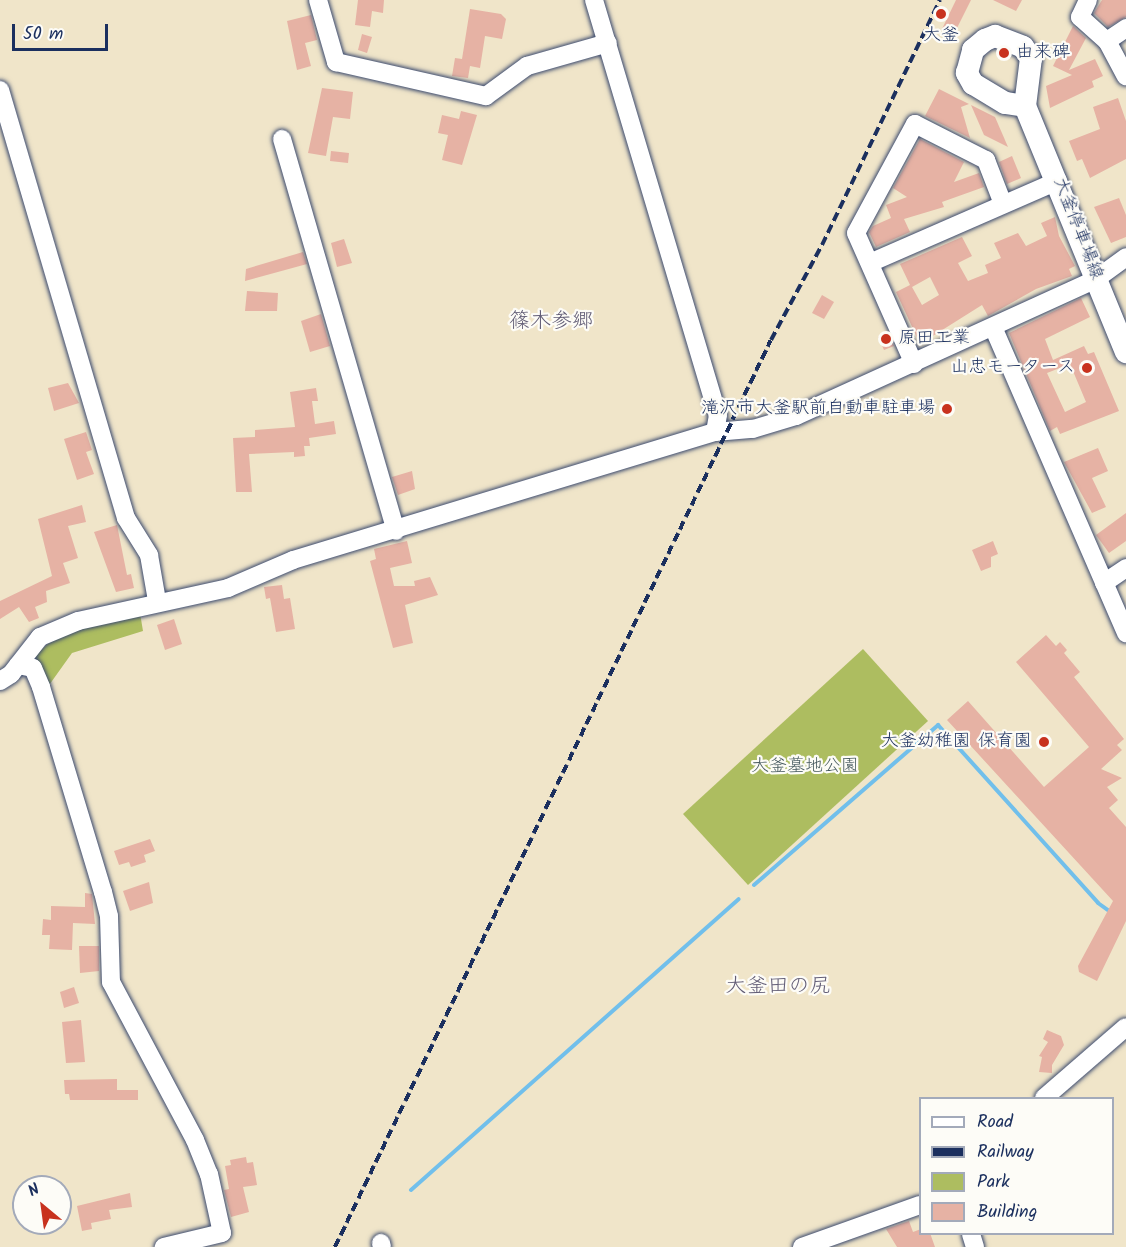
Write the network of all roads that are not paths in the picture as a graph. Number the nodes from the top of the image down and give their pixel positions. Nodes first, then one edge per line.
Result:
1 (318, 0) edge
2 (594, 0) edge
3 (1088, 0) edge
4 (1126, 28) edge
5 (1107, 41) junction
6 (608, 43) junction
7 (1126, 76) edge
8 (0, 90) edge
9 (1025, 106) dead end
10 (282, 139) dead end
11 (1058, 182) junction
12 (1003, 204) junction
13 (1126, 257) edge
14 (870, 263) junction
15 (1096, 279) junction
16 (993, 327) junction
17 (1126, 352) edge
18 (914, 364) junction
19 (715, 432) junction
20 (396, 531) junction
21 (1126, 568) edge
22 (1104, 583) junction
23 (157, 601) junction
24 (1126, 633) edge
25 (18, 665) junction
26 (0, 681) edge
27 (1126, 1027) edge
28 (1045, 1097) edge
29 (919, 1206) edge
30 (164, 1247) edge
31 (802, 1247) edge

1 - 6 street
2 - 6 street
3 - 5 street
4 - 5 street
5 - 7 street
6 - 19 street
8 - 23 street
9 - 11 main road, 大釜停車場線
10 - 20 street
11 - 12 street
11 - 15 main road, 大釜停車場線
12 - 14 street
12 - 14 street
13 - 15 street
14 - 18 street
15 - 16 street
15 - 17 main road, 大釜停車場線
16 - 18 street
16 - 22 street
18 - 19 street
19 - 20 street
20 - 23 street
21 - 22 street
22 - 24 street
23 - 25 street
25 - 26 street
25 - 30 street
27 - 28 street
29 - 31 street

